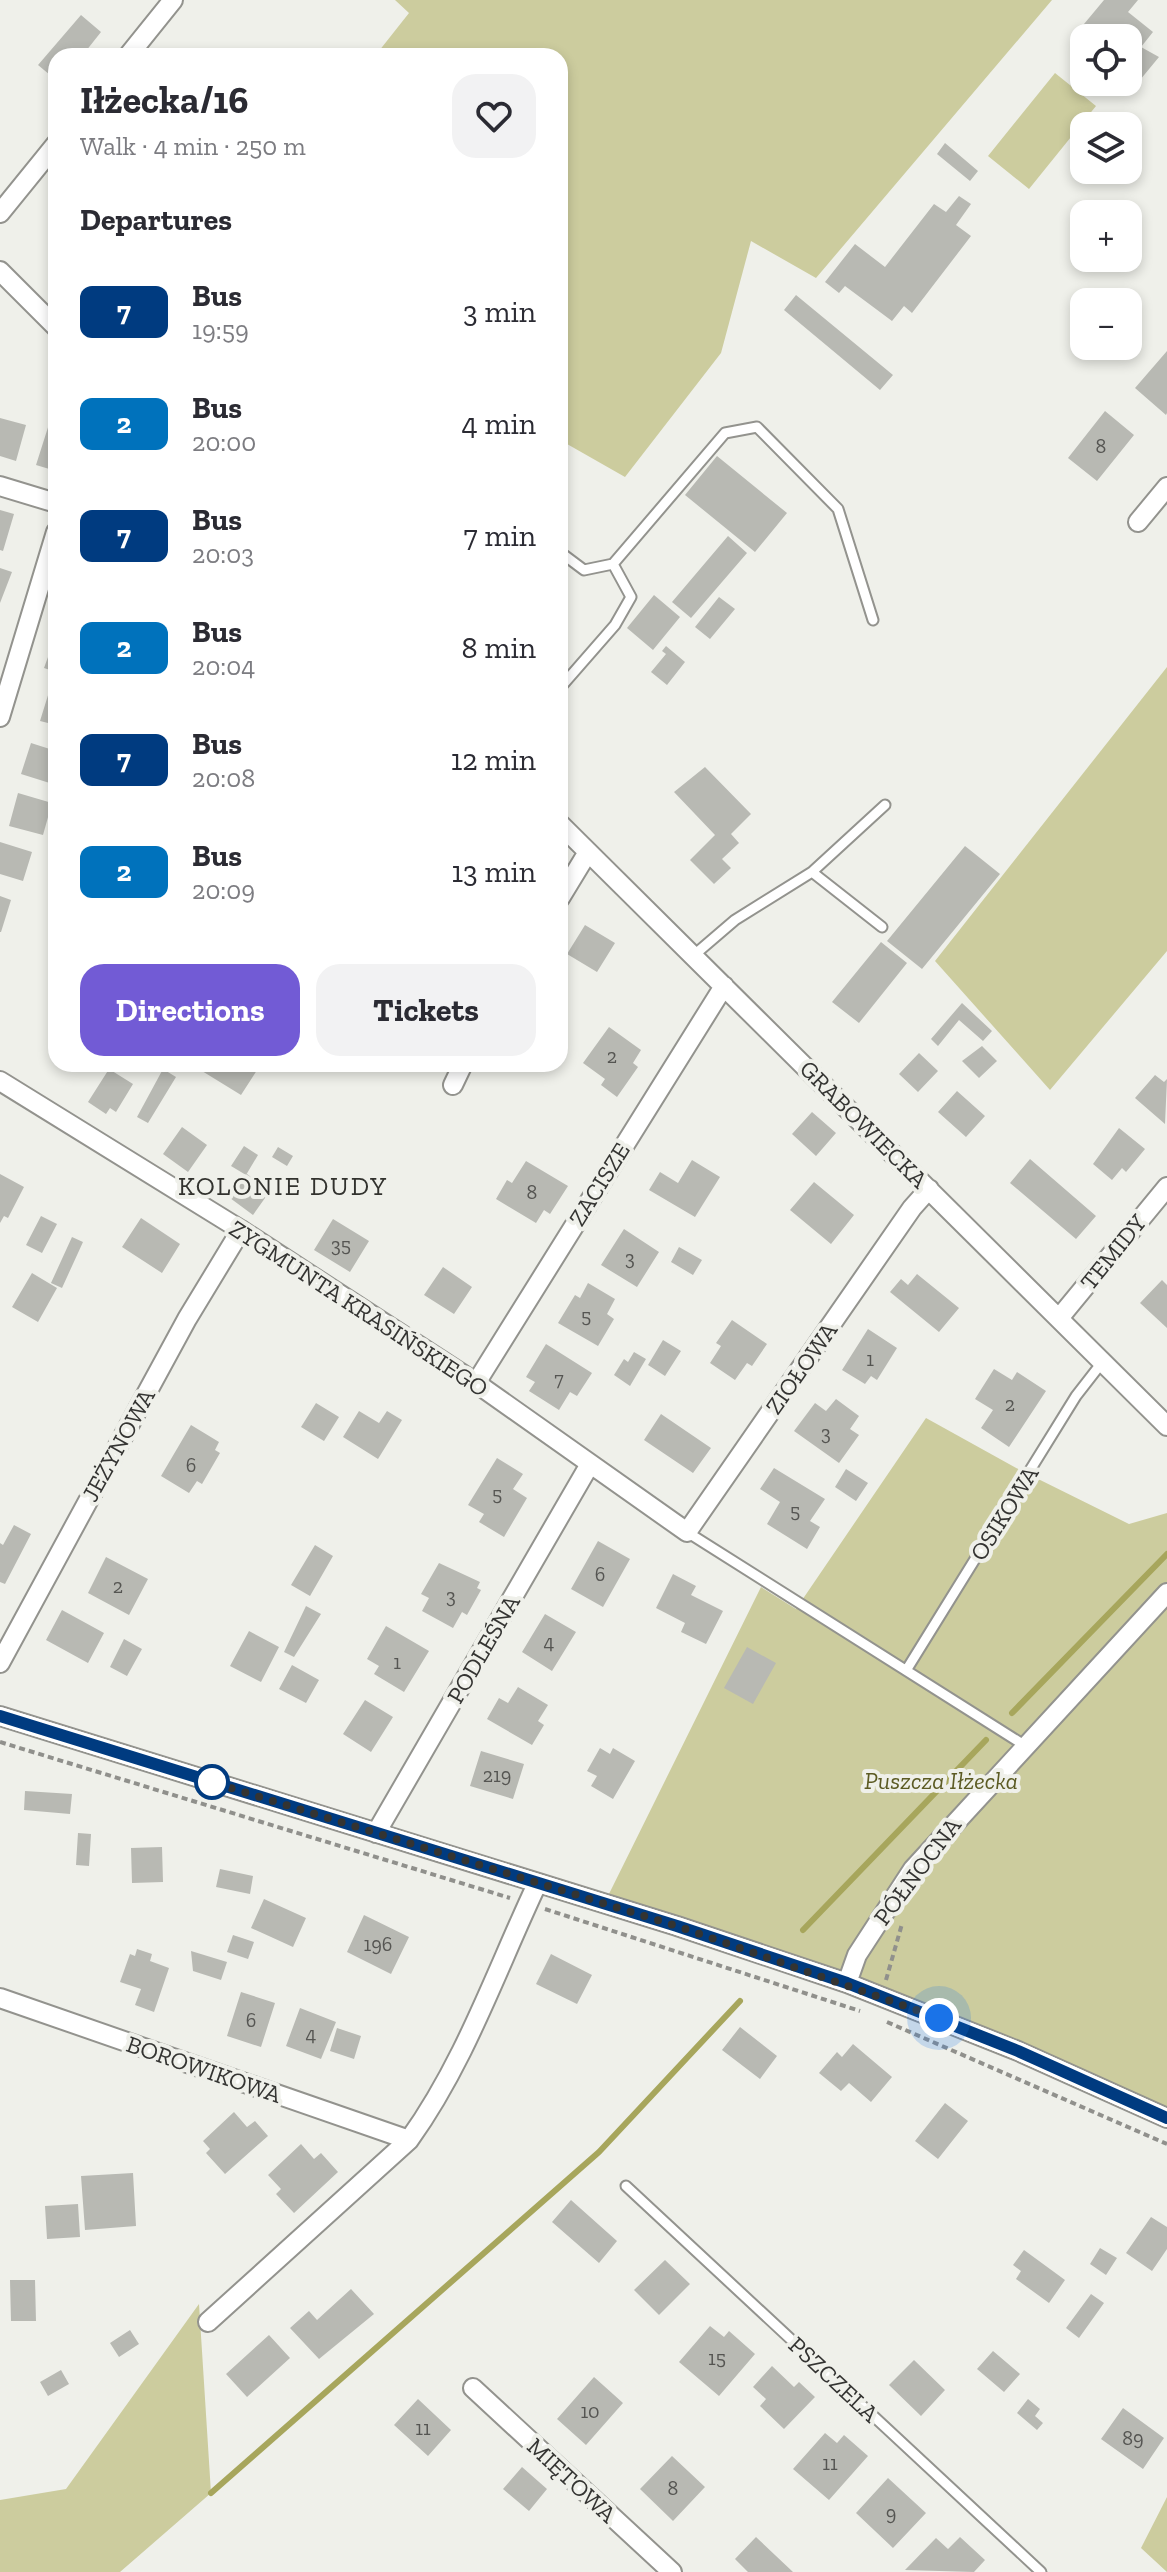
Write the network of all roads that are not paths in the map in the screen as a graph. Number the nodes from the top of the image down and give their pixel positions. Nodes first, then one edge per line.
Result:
1 (173, 0) edge
2 (134, 48) edge
3 (48, 154) edge
4 (0, 213) edge
5 (0, 271) edge
6 (48, 319) edge
7 (0, 486) edge
8 (1167, 487) edge
9 (48, 501) edge
10 (1138, 522) dead end
11 (48, 558) edge
12 (568, 558) edge
13 (613, 564) junction
14 (873, 620) dead end
15 (568, 679) edge
16 (0, 717) edge
17 (885, 805) dead end
18 (568, 832) edge
19 (588, 852) junction
20 (812, 872) junction
21 (568, 885) edge
22 (882, 927) dead end
23 (693, 956) junction
24 (724, 986) junction
25 (459, 1072) edge
26 (0, 1081) edge
27 (453, 1085) dead end
28 (1167, 1187) edge
29 (929, 1189) junction
30 (241, 1230) junction
31 (1060, 1317) junction
32 (1104, 1360) junction
33 (476, 1383) junction
34 (1167, 1426) edge
35 (590, 1464) junction
36 (687, 1532) junction
37 (1167, 1593) edge
38 (0, 1663) edge
39 (907, 1669) junction
40 (0, 1716) edge
41 (1024, 1745) junction
42 (376, 1833) junction
43 (537, 1884) junction
44 (847, 1983) junction
45 (0, 1998) edge
46 (1167, 2118) edge
47 (409, 2140) junction
48 (626, 2186) dead end
49 (208, 2322) dead end
50 (473, 2388) dead end
51 (672, 2572) edge
52 (1041, 2572) edge

1 - 2 street
3 - 4 street
5 - 6 street
7 - 9 street
8 - 10 street
11 - 16 street
12 - 13 lane
13 - 14 lane
13 - 15 lane
17 - 20 lane
18 - 19 street, GRABOWIECKA
19 - 21 street
19 - 23 street, GRABOWIECKA
20 - 22 lane
20 - 23 lane
23 - 24 street, GRABOWIECKA
24 - 29 street, GRABOWIECKA
24 - 33 street, ZACISZE
25 - 27 street
26 - 30 street, ZYGMUNTA KRASIŃSKIEGO
28 - 31 street, TEMIDY
29 - 31 street, GRABOWIECKA
29 - 36 street, ZIOŁOWA
30 - 33 street, ZYGMUNTA KRASIŃSKIEGO
30 - 38 street, JEŻYNOWA
31 - 32 street, GRABOWIECKA
32 - 34 street, GRABOWIECKA
32 - 39 lane, OSIKOWA
33 - 35 street, ZYGMUNTA KRASIŃSKIEGO
35 - 36 street, ZYGMUNTA KRASIŃSKIEGO
35 - 42 street, PODLEŚNA
36 - 39 lane
37 - 41 street, PÓŁNOCNA
39 - 41 lane
40 - 42 street
41 - 44 street, PÓŁNOCNA
42 - 43 street
43 - 44 street
43 - 47 street
44 - 46 street
45 - 47 street, BOROWIKOWA
47 - 49 street
48 - 52 lane, PSZCZELA
50 - 51 street, MIĘTOWA

